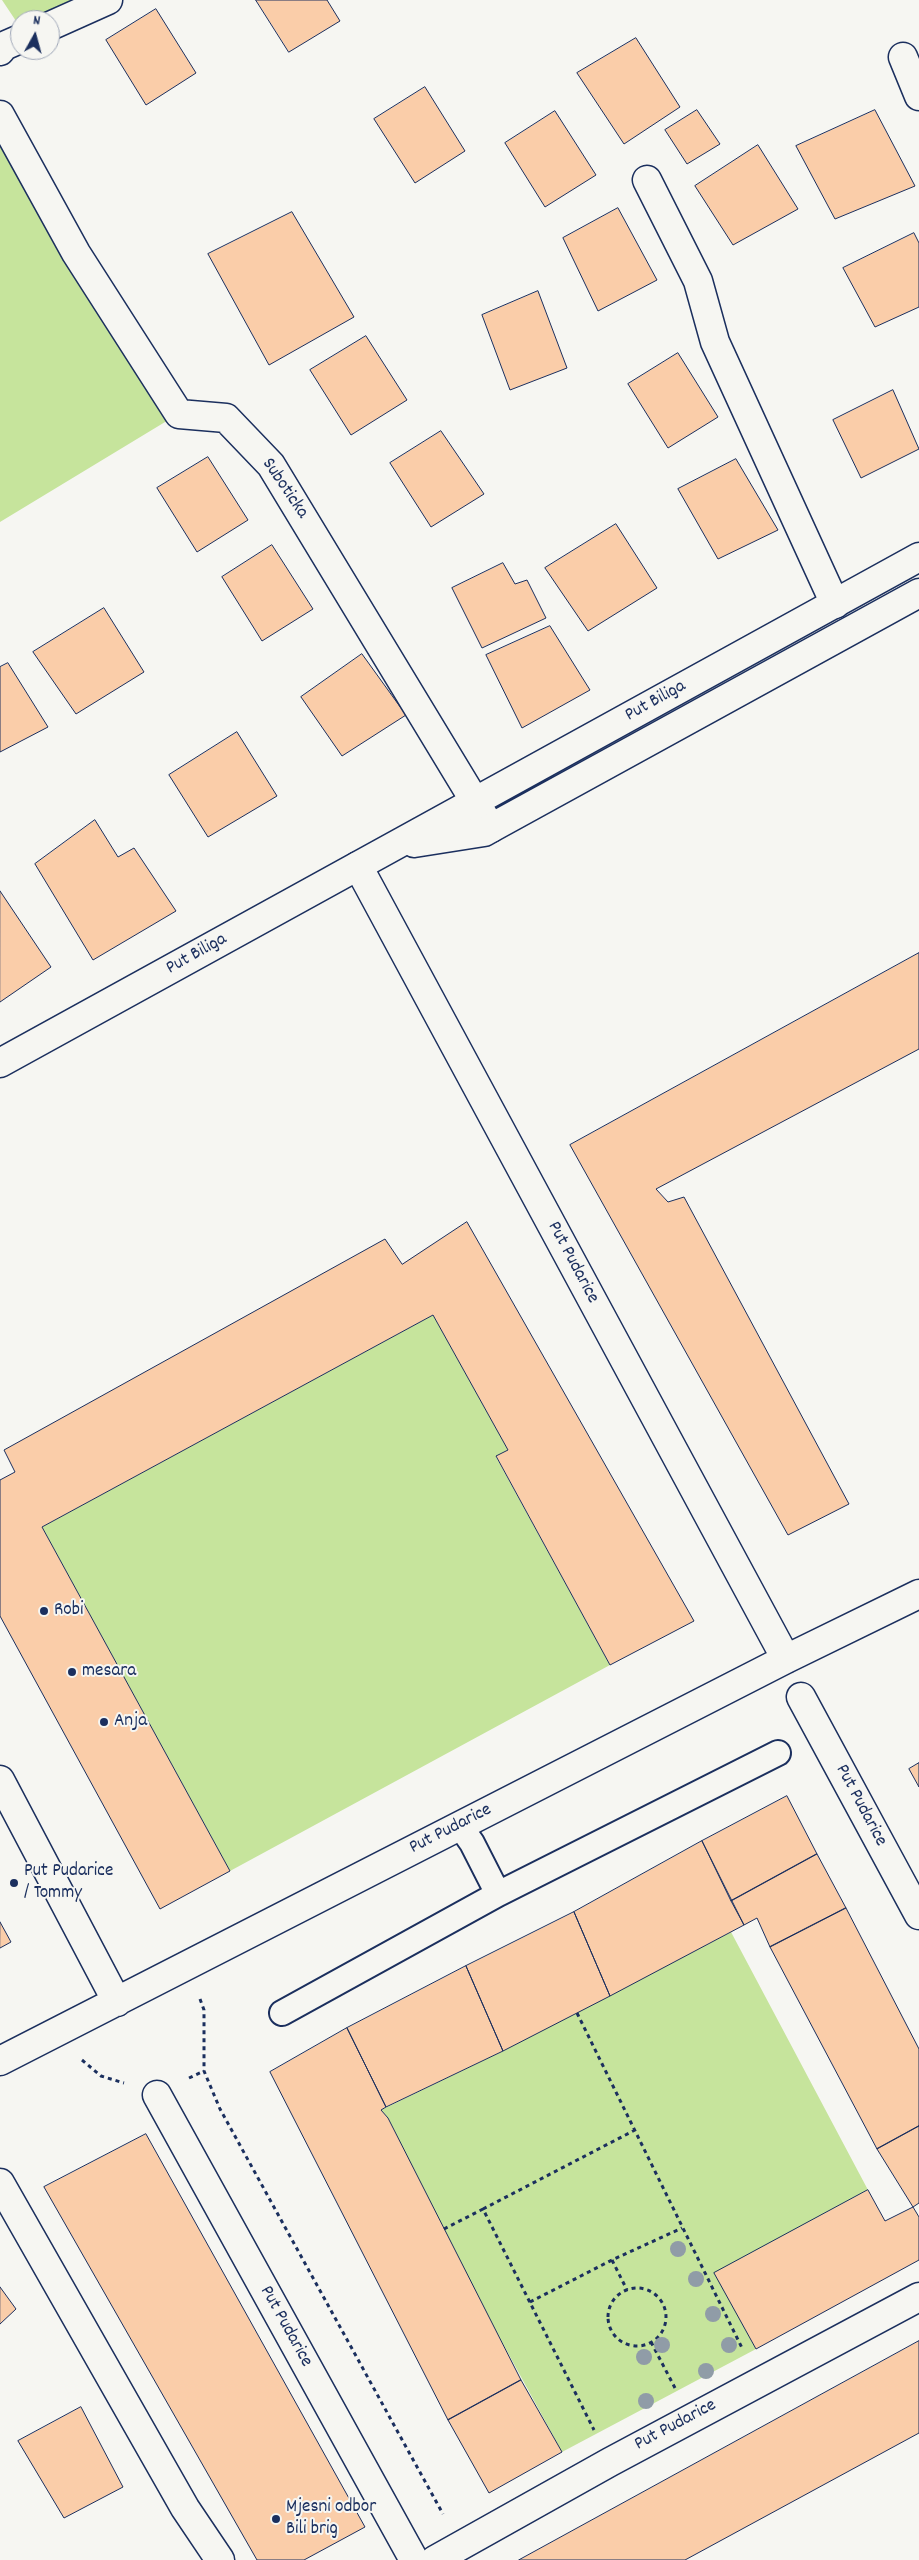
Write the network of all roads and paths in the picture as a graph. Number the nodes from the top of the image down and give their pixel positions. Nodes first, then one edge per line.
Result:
1 (108, 0) edge
2 (60, 22) edge
3 (903, 58) dead end
4 (919, 96) edge
5 (0, 115) edge
6 (647, 180) dead end
7 (919, 557) edge
8 (919, 592) edge
9 (835, 604) junction
10 (474, 802) junction
11 (491, 828) junction
12 (393, 847) junction
13 (358, 866) junction
14 (0, 1064) edge
15 (919, 1594) edge
16 (786, 1659) junction
17 (801, 1697) dead end
18 (778, 1753) dead end
19 (0, 1780) edge
20 (460, 1826) junction
21 (498, 1894) junction
22 (919, 1915) edge
23 (186, 1966) junction
24 (117, 2002) junction
25 (577, 2012) dead end
26 (282, 2013) dead end
27 (0, 2061) edge
28 (157, 2095) dead end
29 (634, 2130) junction
30 (0, 2183) edge
31 (483, 2209) junction
32 (682, 2228) junction
33 (444, 2229) dead end
34 (612, 2260) junction
35 (627, 2290) junction
36 (919, 2297) edge
37 (530, 2302) junction
38 (651, 2342) junction
39 (759, 2382) junction
40 (678, 2392) dead end
41 (610, 2462) junction
42 (461, 2545) junction
43 (220, 2560) edge
44 (414, 2560) edge
45 (435, 2560) edge

1 - 2 street
3 - 4 street
5 - 10 street, Suboticka
6 - 9 street
7 - 9 street, Put Biliga
8 - 11 street, Put Biliga
9 - 10 street, Put Biliga
10 - 11 street, Suboticka
10 - 12 street, Put Biliga
11 - 12 street, Put Biliga
12 - 13 street, Put Biliga
13 - 14 street, Put Biliga
13 - 16 street, Put Pudarice
15 - 16 street, Put Pudarice
16 - 20 street, Put Pudarice
17 - 22 street, Put Pudarice
18 - 21 lane
19 - 24 street
20 - 21 lane
20 - 23 street, Put Pudarice
21 - 26 lane
23 - 24 street, Put Pudarice
23 - 42 path
24 - 27 street, Put Pudarice
25 - 29 path
28 - 44 street, Put Pudarice
29 - 31 path
29 - 32 path
30 - 43 street
31 - 33 path
31 - 37 path
32 - 34 path
32 - 39 path
34 - 35 path
34 - 37 path
35 - 38 path
35 - 38 path
36 - 39 street, Put Pudarice
37 - 41 path
38 - 40 path
39 - 41 street, Put Pudarice
41 - 42 street, Put Pudarice
42 - 45 street, Put Pudarice

